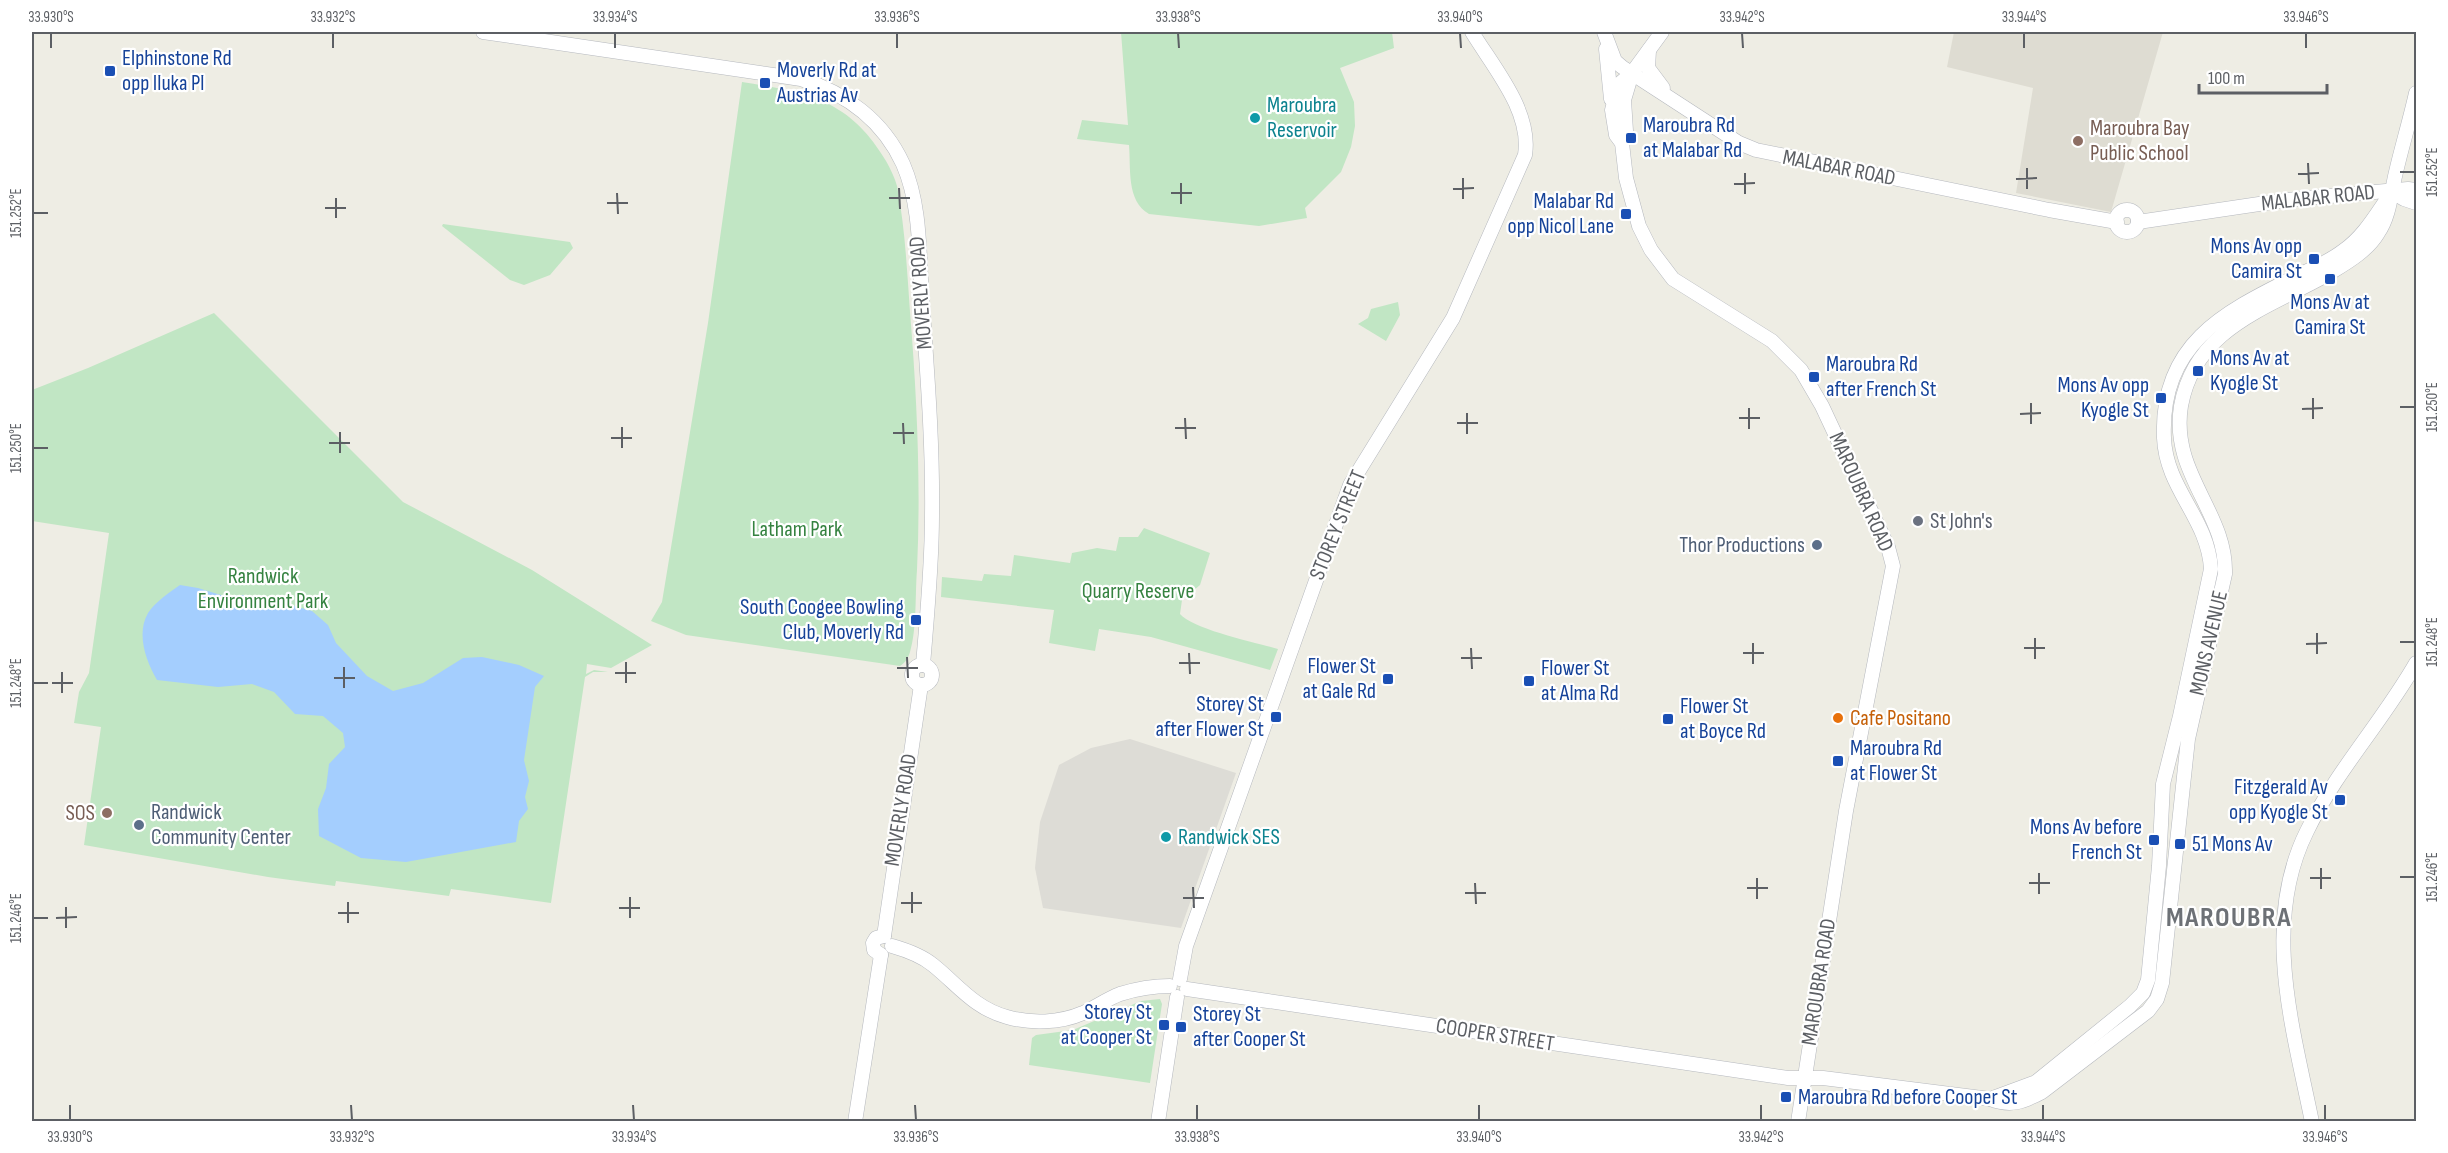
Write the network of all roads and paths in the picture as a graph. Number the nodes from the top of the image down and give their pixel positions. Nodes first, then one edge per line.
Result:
1 (483, 32) edge
2 (1472, 32) edge
3 (1662, 32) edge
4 (1606, 36) edge
5 (1649, 50) junction
6 (1632, 74) junction
7 (2416, 93) edge
8 (1672, 99) junction
9 (1612, 110) junction
10 (1622, 143) junction
11 (2416, 190) edge
12 (2392, 192) junction
13 (2416, 203) edge
14 (2416, 663) edge
15 (885, 946) junction
16 (1178, 988) junction
17 (1804, 1079) junction
18 (855, 1122) edge
19 (1158, 1122) edge
20 (1798, 1122) edge
21 (2312, 1122) edge

1 - 15 street, MOVERLY ROAD
2 - 16 street, STOREY STREET
3 - 5 street
4 - 6 street, MALABAR ROAD
4 - 9 street, MAROUBRA ROAD
5 - 6 street
5 - 8 street
6 - 8 street, MALABAR ROAD
6 - 9 street
6 - 10 street
7 - 12 street, MONS AVENUE
8 - 12 street, MALABAR ROAD
9 - 10 street, MAROUBRA ROAD
10 - 17 street, MAROUBRA ROAD
11 - 12 street, MALABAR ROAD
12 - 13 street, MALABAR ROAD
12 - 17 street, MONS AVENUE
14 - 21 street
15 - 16 street, COOPER STREET
15 - 18 street, MOVERLY ROAD
16 - 17 street, COOPER STREET
16 - 19 street, STOREY STREET
17 - 20 street, MAROUBRA ROAD

